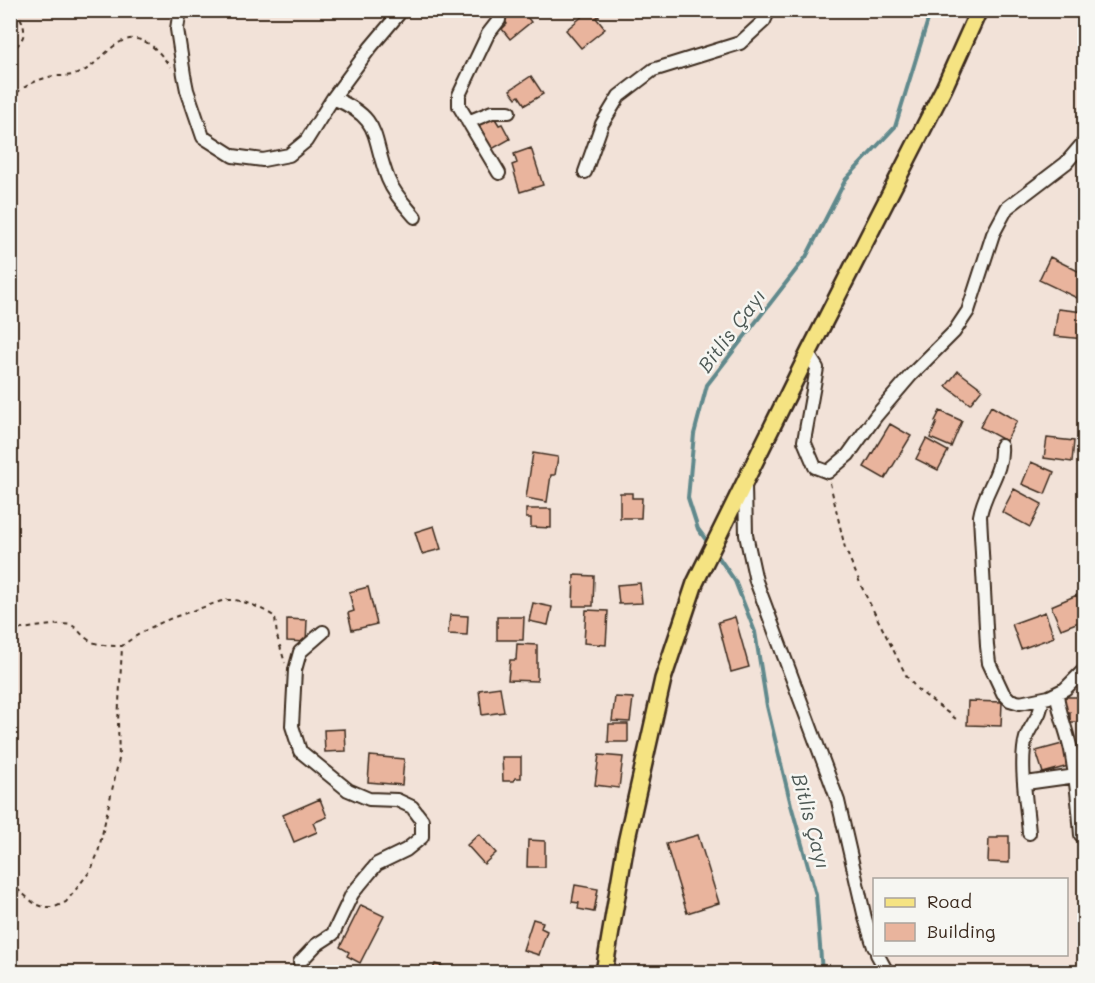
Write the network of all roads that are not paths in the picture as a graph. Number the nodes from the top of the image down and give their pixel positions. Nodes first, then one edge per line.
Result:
1 (180, 10) edge
2 (402, 10) edge
3 (500, 10) edge
4 (769, 10) edge
5 (979, 10) edge
6 (333, 98) junction
7 (509, 112) dead end
8 (468, 122) junction
9 (1084, 142) edge
10 (499, 172) dead end
11 (585, 172) dead end
12 (415, 217) dead end
13 (808, 354) junction
14 (1002, 446) dead end
15 (745, 484) junction
16 (323, 632) dead end
17 (1084, 670) edge
18 (1057, 694) junction
19 (1041, 699) junction
20 (1076, 776) junction
21 (1026, 783) junction
22 (1029, 833) dead end
23 (1081, 835) dead end
24 (873, 943) edge
25 (878, 956) edge
26 (301, 972) edge
27 (604, 972) edge
28 (887, 972) edge

1 - 6 street
2 - 6 street
3 - 8 street
4 - 11 street
5 - 13 main road
6 - 12 street
7 - 8 street
8 - 10 street
9 - 13 street
13 - 15 main road
14 - 19 street
15 - 24 street
15 - 27 main road
16 - 26 street
17 - 18 street
18 - 19 street
18 - 20 street
19 - 21 street
20 - 21 street
20 - 23 street
21 - 22 street
25 - 28 street

